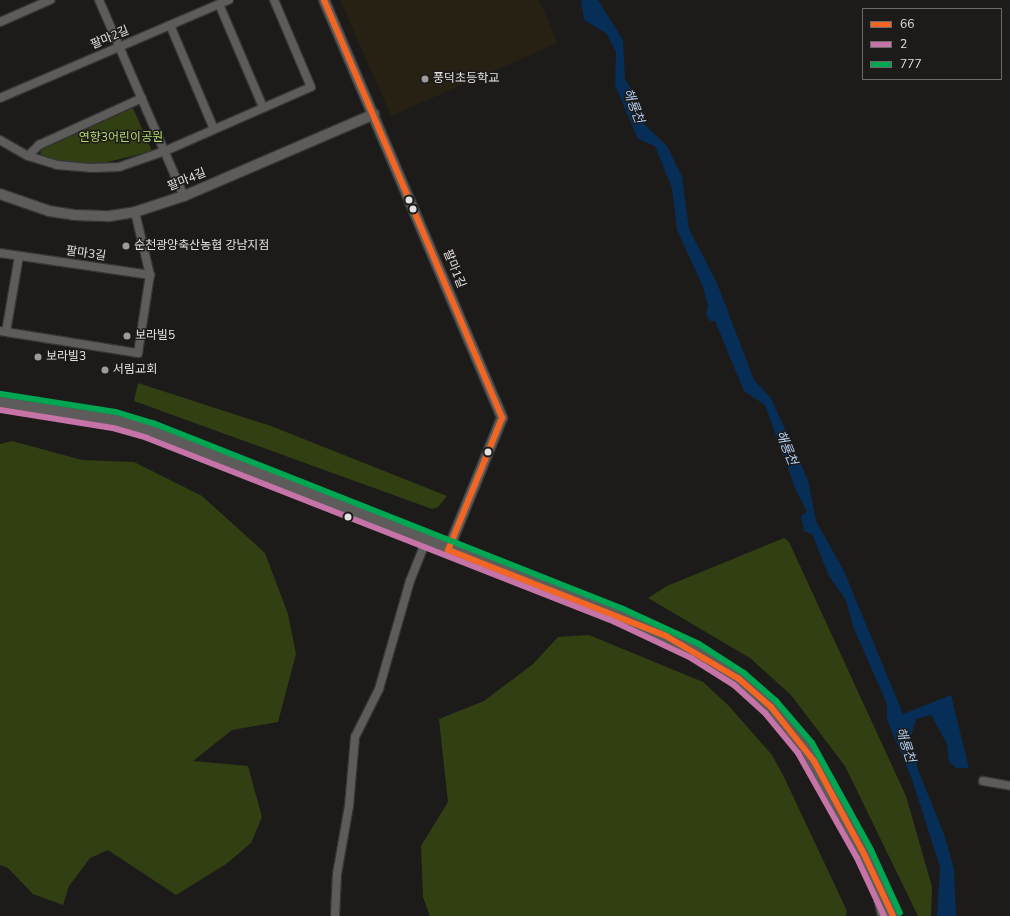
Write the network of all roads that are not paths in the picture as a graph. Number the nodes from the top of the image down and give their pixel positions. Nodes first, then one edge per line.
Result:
1 (50, 0) edge
2 (99, 0) edge
3 (229, 0) edge
4 (274, 0) edge
5 (324, 0) edge
6 (219, 4) junction
7 (0, 22) edge
8 (170, 25) junction
9 (120, 47) junction
10 (0, 98) edge
11 (142, 98) junction
12 (263, 107) junction
13 (374, 114) junction
14 (214, 129) junction
15 (0, 140) edge
16 (165, 151) junction
17 (28, 156) junction
18 (0, 194) edge
19 (184, 196) junction
20 (135, 212) junction
21 (0, 253) edge
22 (18, 256) junction
23 (150, 275) junction
24 (3, 332) edge
25 (0, 402) edge
26 (426, 542) junction
27 (448, 550) junction
28 (983, 781) dead end
29 (1010, 786) edge
30 (872, 872) junction
31 (335, 916) edge
32 (883, 916) edge
33 (892, 916) edge

1 - 7 street
2 - 9 street
3 - 6 street, 팔마2길
4 - 12 street
5 - 13 street, 팔마1길
6 - 8 street, 팔마2길
6 - 12 street
8 - 9 street, 팔마2길
8 - 14 street
9 - 10 street, 팔마2길
9 - 11 street
11 - 16 street
11 - 17 street
12 - 14 street
13 - 19 street, 팔마4길
13 - 27 street, 팔마1길
14 - 16 street
15 - 17 street
16 - 17 street
16 - 19 street
18 - 20 street, 팔마4길
19 - 20 street, 팔마4길
20 - 23 street
21 - 22 street, 팔마3길
22 - 23 street, 팔마3길
22 - 24 street
23 - 24 street
25 - 26 main road
26 - 27 main road
26 - 31 street
27 - 30 main road
28 - 29 street
30 - 32 main road
30 - 33 main road

